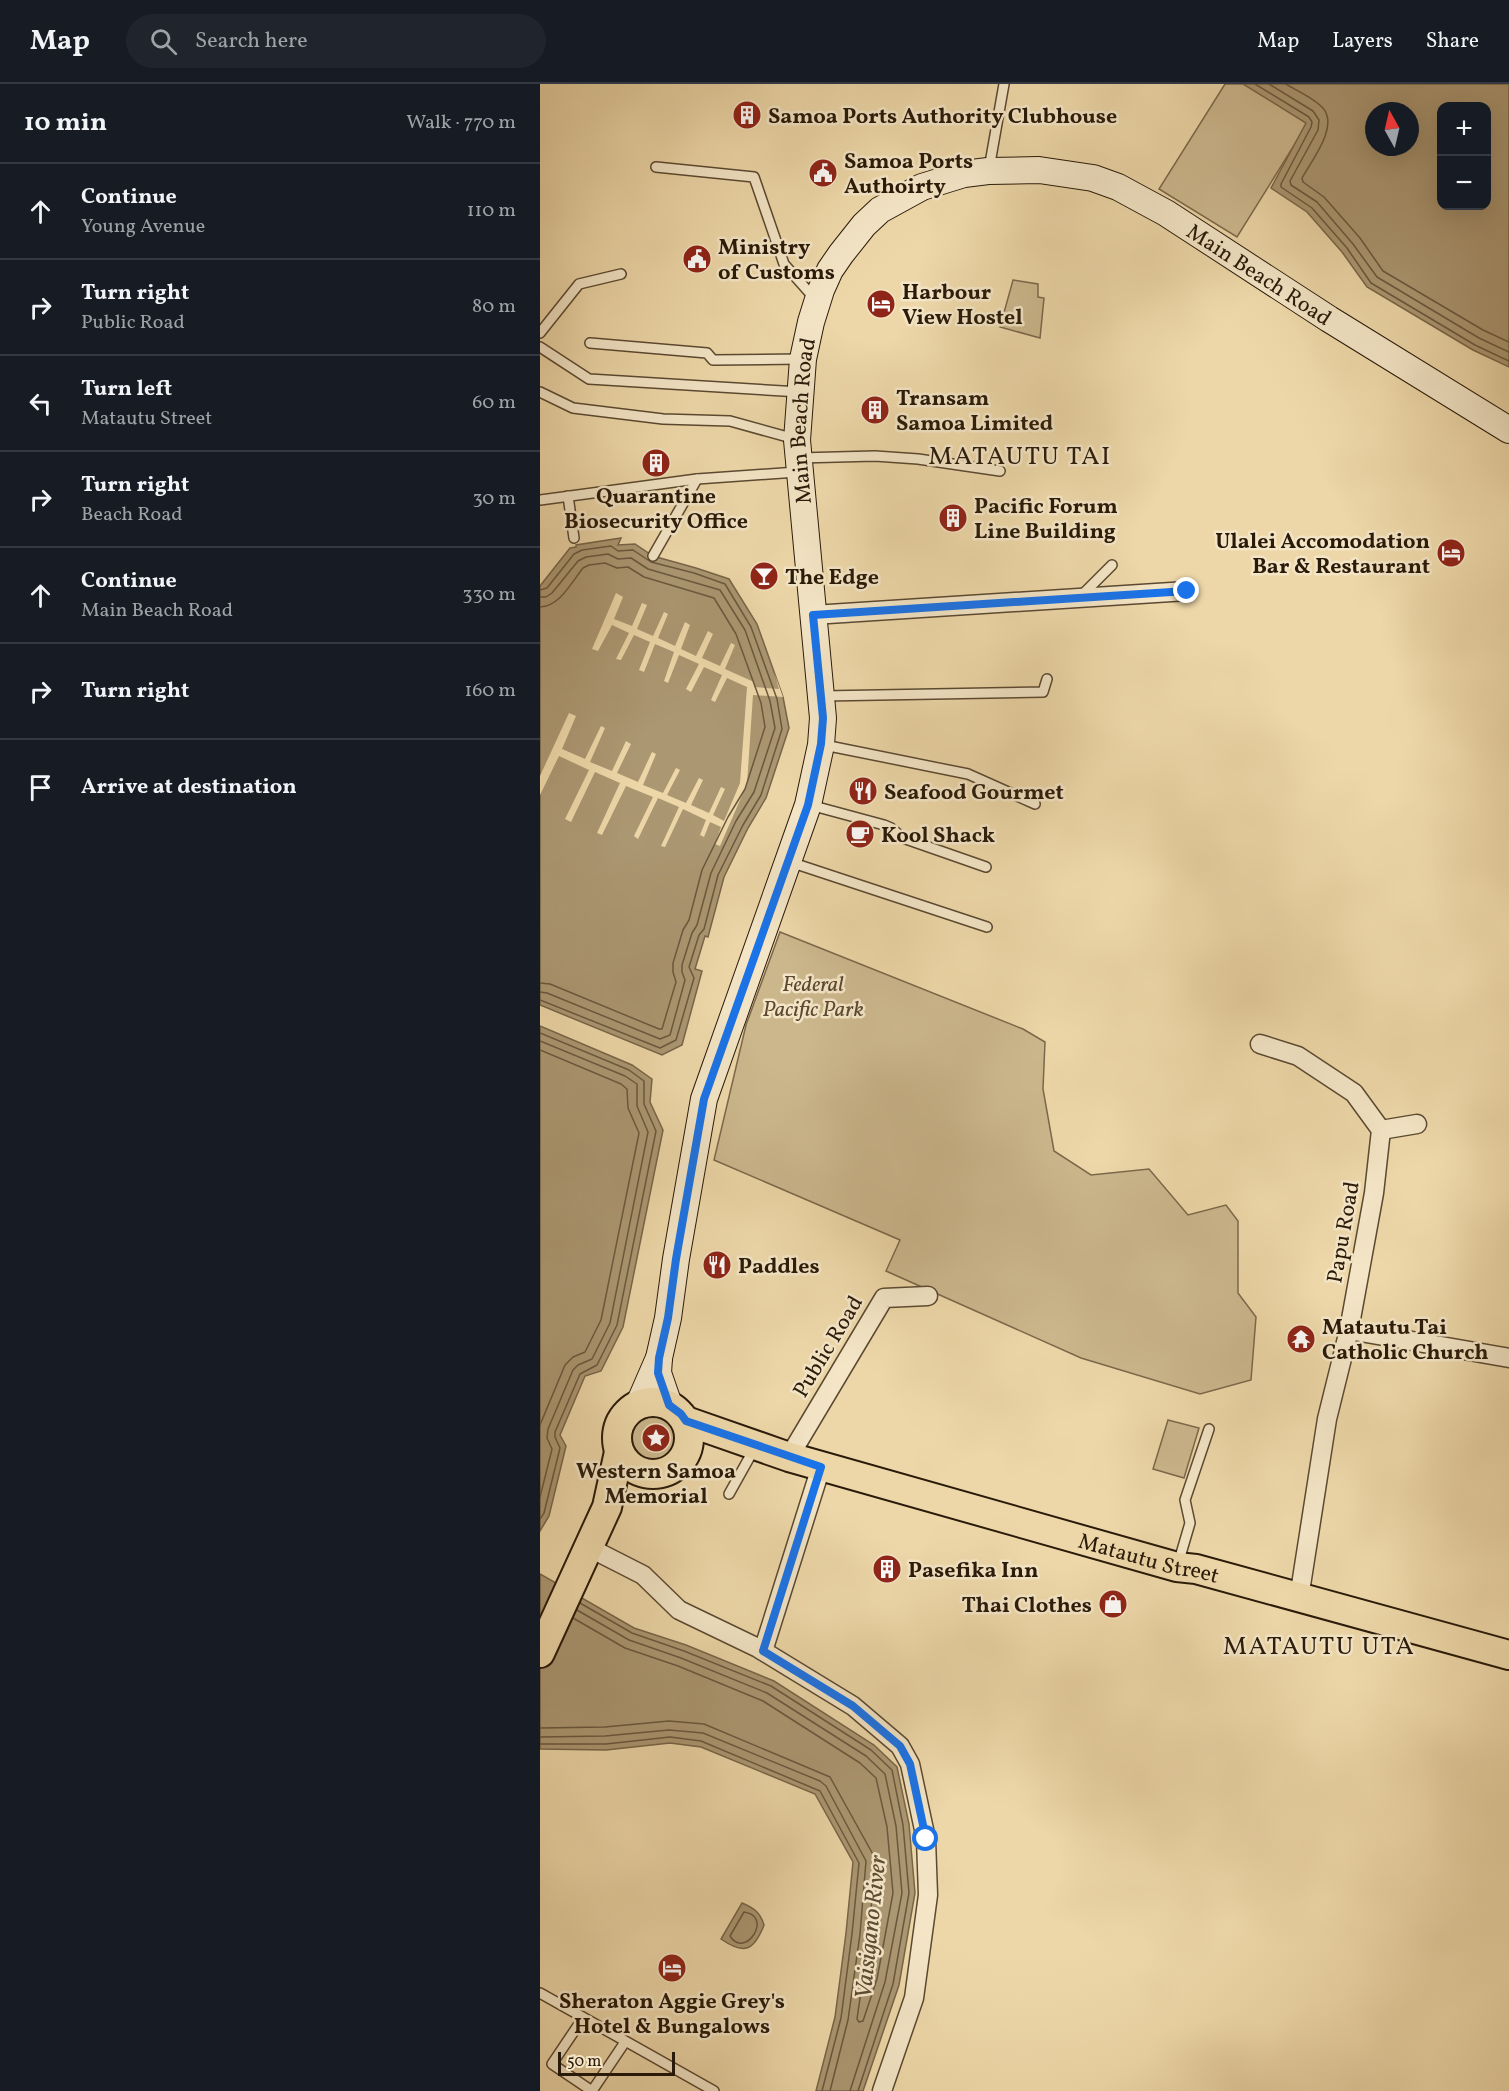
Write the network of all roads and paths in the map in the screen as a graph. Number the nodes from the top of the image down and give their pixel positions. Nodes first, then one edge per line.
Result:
1 (1004, 84) edge
2 (656, 167) dead end
3 (988, 171) junction
4 (621, 274) dead end
5 (817, 302) junction
6 (540, 333) edge
7 (590, 343) dead end
8 (540, 347) edge
9 (803, 359) junction
10 (540, 392) edge
11 (801, 392) junction
12 (1509, 430) edge
13 (799, 456) junction
14 (1000, 471) dead end
15 (697, 478) junction
16 (568, 496) junction
17 (540, 500) edge
18 (574, 538) dead end
19 (653, 556) dead end
20 (1112, 565) dead end
21 (1187, 591) dead end
22 (1079, 598) junction
23 (813, 615) junction
24 (1047, 679) dead end
25 (820, 696) junction
26 (821, 744) junction
27 (1035, 804) dead end
28 (808, 805) junction
29 (788, 861) junction
30 (986, 867) dead end
31 (987, 927) dead end
32 (1260, 1044) dead end
33 (1417, 1124) dead end
34 (1381, 1130) junction
35 (928, 1296) dead end
36 (1349, 1330) junction
37 (659, 1358) junction
38 (1509, 1358) edge
39 (639, 1404) junction
40 (678, 1413) junction
41 (1209, 1429) dead end
42 (687, 1450) junction
43 (753, 1451) junction
44 (619, 1452) junction
45 (789, 1457) junction
46 (821, 1467) junction
47 (640, 1472) junction
48 (729, 1494) dead end
49 (607, 1507) junction
50 (585, 1553) junction
51 (1178, 1566) junction
52 (1299, 1598) junction
53 (763, 1651) junction
54 (540, 1653) edge
55 (1509, 1655) edge
56 (540, 1993) edge
57 (583, 2018) junction
58 (626, 2042) junction
59 (886, 2089) edge
60 (714, 2091) edge

1 - 3 lane
2 - 5 lane
3 - 5 main road, Main Beach Road
3 - 12 main road, Main Beach Road
4 - 6 lane
5 - 9 main road, Main Beach Road
7 - 9 lane
8 - 11 lane
9 - 11 main road, Main Beach Road
10 - 13 lane
11 - 13 main road, Main Beach Road
13 - 14 lane
13 - 15 lane
13 - 23 main road, Main Beach Road
15 - 16 lane
15 - 19 lane
16 - 17 lane
16 - 18 lane
20 - 22 lane
21 - 22 street
22 - 23 street
23 - 25 main road, Main Beach Road
24 - 25 lane
25 - 26 main road, Main Beach Road
26 - 27 lane
26 - 28 main road, Main Beach Road
28 - 29 main road, Main Beach Road
28 - 30 lane
29 - 31 lane
29 - 37 main road, Main Beach Road
32 - 34 street
33 - 34 street
34 - 36 street, Papu Road
35 - 45 street, Public Road
36 - 38 street
36 - 52 street, Papu Road
37 - 39 main road, Main Beach Road
37 - 40 main road
39 - 40 main road
39 - 44 main road
40 - 42 main road
40 - 45 main road, Matautu Street
41 - 51 lane
42 - 43 main road, Matautu Street
42 - 47 main road
43 - 45 main road, Matautu Street
43 - 48 lane
44 - 47 main road
44 - 49 main road
45 - 46 main road, Matautu Street
46 - 51 main road, Matautu Street
46 - 53 street
47 - 49 main road
49 - 50 main road
50 - 53 street
50 - 54 main road
51 - 52 main road, Matautu Street
52 - 55 main road, Matautu Street
53 - 59 street
56 - 57 lane
57 - 58 lane
57 - 58 lane
58 - 60 lane

